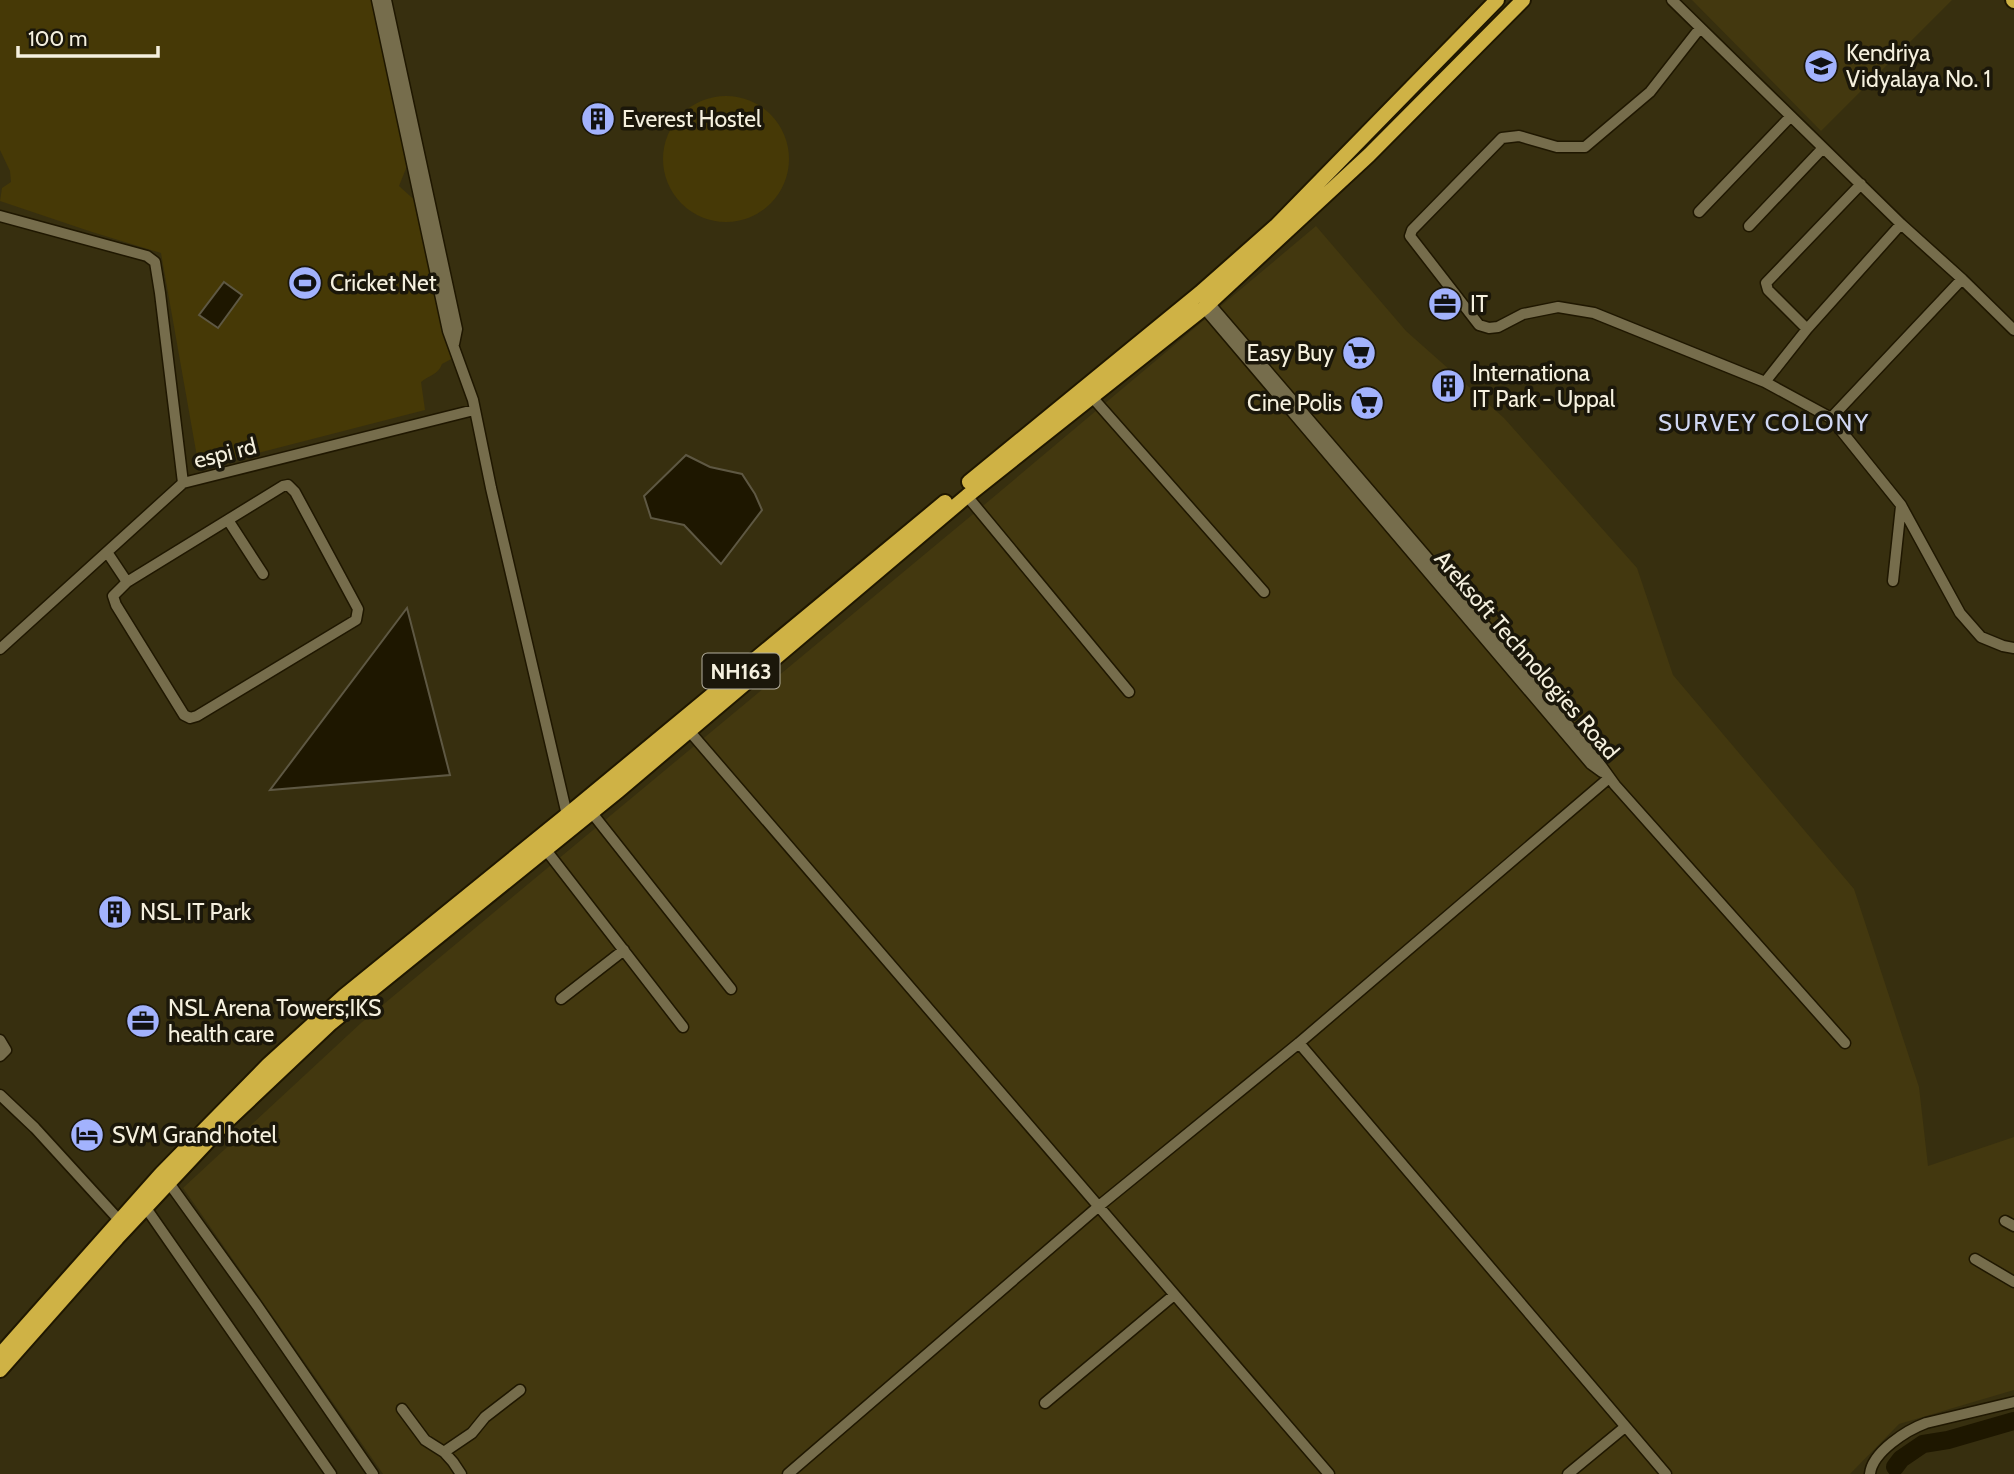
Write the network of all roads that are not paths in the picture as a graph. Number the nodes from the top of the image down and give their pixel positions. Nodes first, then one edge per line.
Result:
1 (377, 0) edge
2 (386, 0) edge
3 (1497, 0) edge
4 (1523, 0) edge
5 (1672, 0) edge
6 (1700, 28) junction
7 (1790, 117) junction
8 (1823, 148) junction
9 (1861, 184) junction
10 (1699, 212) dead end
11 (0, 216) edge
12 (1901, 224) junction
13 (1749, 226) dead end
14 (1962, 279) junction
15 (1206, 306) junction
16 (1807, 328) junction
17 (2014, 330) edge
18 (454, 344) junction
19 (1765, 382) junction
20 (1092, 397) junction
21 (474, 410) junction
22 (1831, 418) junction
23 (183, 483) junction
24 (967, 496) junction
25 (1901, 505) junction
26 (228, 520) junction
27 (107, 552) junction
28 (264, 574) dead end
29 (1893, 581) dead end
30 (127, 582) junction
31 (1264, 592) dead end
32 (2014, 648) edge
33 (0, 649) edge
34 (1129, 692) dead end
35 (685, 726) junction
36 (1609, 778) junction
37 (592, 813) junction
38 (570, 821) junction
39 (546, 850) junction
40 (624, 950) junction
41 (731, 989) dead end
42 (562, 999) dead end
43 (683, 1027) dead end
44 (0, 1040) edge
45 (1299, 1043) junction
46 (1845, 1044) dead end
47 (0, 1056) edge
48 (0, 1095) edge
49 (227, 1114) junction
50 (169, 1183) junction
51 (1098, 1206) junction
52 (146, 1208) junction
53 (119, 1220) junction
54 (1975, 1259) dead end
55 (2014, 1282) edge
56 (1174, 1295) junction
57 (0, 1355) edge
58 (0, 1370) edge
59 (520, 1390) dead end
60 (2014, 1402) edge
61 (1045, 1403) dead end
62 (402, 1409) dead end
63 (1625, 1427) junction
64 (444, 1452) junction
65 (331, 1474) edge
66 (373, 1474) edge
67 (461, 1474) edge
68 (788, 1474) edge
69 (1329, 1474) edge
70 (1568, 1474) edge
71 (1666, 1474) edge
72 (1870, 1474) edge

1 - 18 street
2 - 18 street
3 - 35 highway, NH163
4 - 15 highway, NH163
5 - 6 street
6 - 7 street
6 - 19 street
7 - 8 street
7 - 10 street
8 - 9 street
8 - 13 street
9 - 12 street
9 - 16 street
11 - 23 street
12 - 14 street
12 - 16 street
14 - 17 street
14 - 22 street
15 - 20 highway, NH163
15 - 36 street, Areksoft Technologies Road
16 - 19 street
18 - 21 street
19 - 22 street
20 - 24 highway, NH163
20 - 31 street
21 - 23 street, espi rd
21 - 38 street
22 - 25 street
23 - 27 street, espi rd
24 - 34 street
24 - 35 highway, NH163
25 - 29 street
25 - 32 street
26 - 28 street
26 - 30 street
26 - 30 street
27 - 30 street
27 - 33 street, espi rd
35 - 37 highway, NH163
35 - 38 highway, NH163
35 - 51 street
36 - 45 street
36 - 46 street, Areksoft Technologies Road
37 - 38 highway, NH163
37 - 41 street
38 - 39 highway, NH163
38 - 49 highway, NH163
39 - 40 street
39 - 49 highway, NH163
40 - 42 street
40 - 43 street
44 - 47 street
45 - 51 street
45 - 63 street
48 - 53 street
49 - 50 highway, NH163
49 - 53 highway, NH163
50 - 52 highway, NH163
50 - 66 street
51 - 56 street
51 - 68 street
52 - 58 highway, NH163
52 - 65 street
53 - 57 highway, NH163
54 - 55 street
56 - 61 street
56 - 69 street
59 - 64 street
60 - 72 street
62 - 64 street
63 - 70 street
63 - 71 street
64 - 67 street

